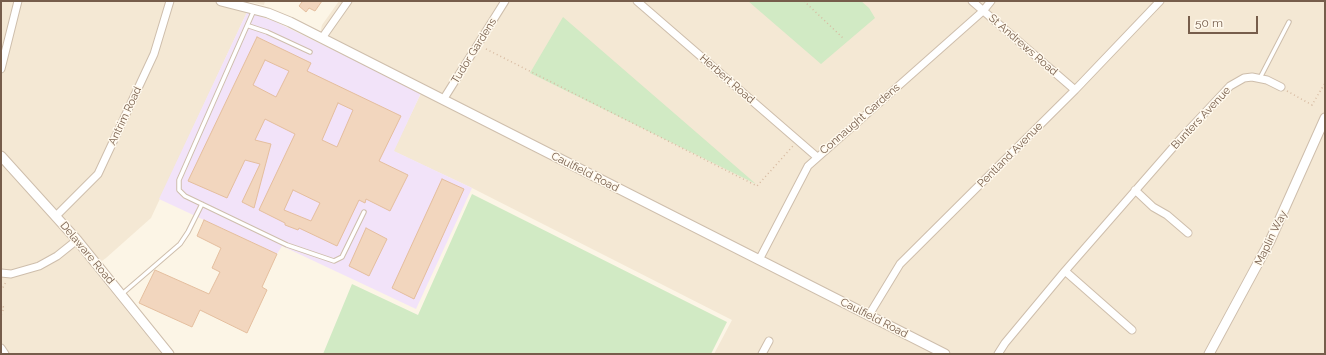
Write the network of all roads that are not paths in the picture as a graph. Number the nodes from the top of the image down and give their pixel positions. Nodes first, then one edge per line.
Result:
1 (18, 1) edge
2 (170, 1) edge
3 (221, 1) edge
4 (348, 1) edge
5 (505, 1) edge
6 (637, 1) edge
7 (972, 1) edge
8 (991, 1) edge
9 (1160, 1) edge
10 (255, 10) junction
11 (983, 11) junction
12 (1289, 22) dead end
13 (248, 26) junction
14 (322, 38) junction
15 (310, 52) dead end
16 (1, 69) edge
17 (1260, 78) junction
18 (1281, 87) road end
19 (1075, 90) junction
20 (443, 100) junction
21 (1325, 118) edge
22 (1, 156) edge
23 (817, 157) junction
24 (1135, 190) junction
25 (202, 204) junction
26 (364, 212) dead end
27 (56, 216) junction
28 (1188, 233) dead end
29 (76, 240) junction
30 (759, 260) junction
31 (1065, 272) junction
32 (1, 273) edge
33 (121, 294) junction
34 (869, 315) junction
35 (1132, 330) dead end
36 (769, 341) dead end
37 (169, 354) edge
38 (762, 354) edge
39 (945, 354) edge
40 (998, 354) edge
41 (1209, 354) edge

1 - 16 street
2 - 27 street, Antrim Road
3 - 10 street, Caulfield Road
4 - 14 street
5 - 20 street, Tudor Gardens
6 - 23 street, Herbert Road
7 - 11 street, St Andrews Road
8 - 11 street, Connaught Gardens
9 - 19 street, Pentland Avenue
10 - 13 lane
10 - 14 street, Caulfield Road
11 - 19 street, St Andrews Road
11 - 23 street, Connaught Gardens
12 - 17 lane
13 - 15 lane
13 - 25 lane
14 - 20 street, Caulfield Road
17 - 18 street, Bunters Avenue
17 - 24 street, Bunters Avenue
19 - 34 street, Pentland Avenue
20 - 30 street, Caulfield Road
21 - 41 street, Maplin Way
22 - 27 street, Delaware Road
23 - 30 street, Connaught Gardens
24 - 28 street
24 - 31 street, Bunters Avenue
25 - 26 lane
25 - 33 lane
27 - 29 street, Delaware Road
29 - 32 street
29 - 33 street, Delaware Road
30 - 34 street, Caulfield Road
31 - 35 street
31 - 40 street, Bunters Avenue
33 - 37 street, Delaware Road
34 - 39 street, Caulfield Road
36 - 38 street

